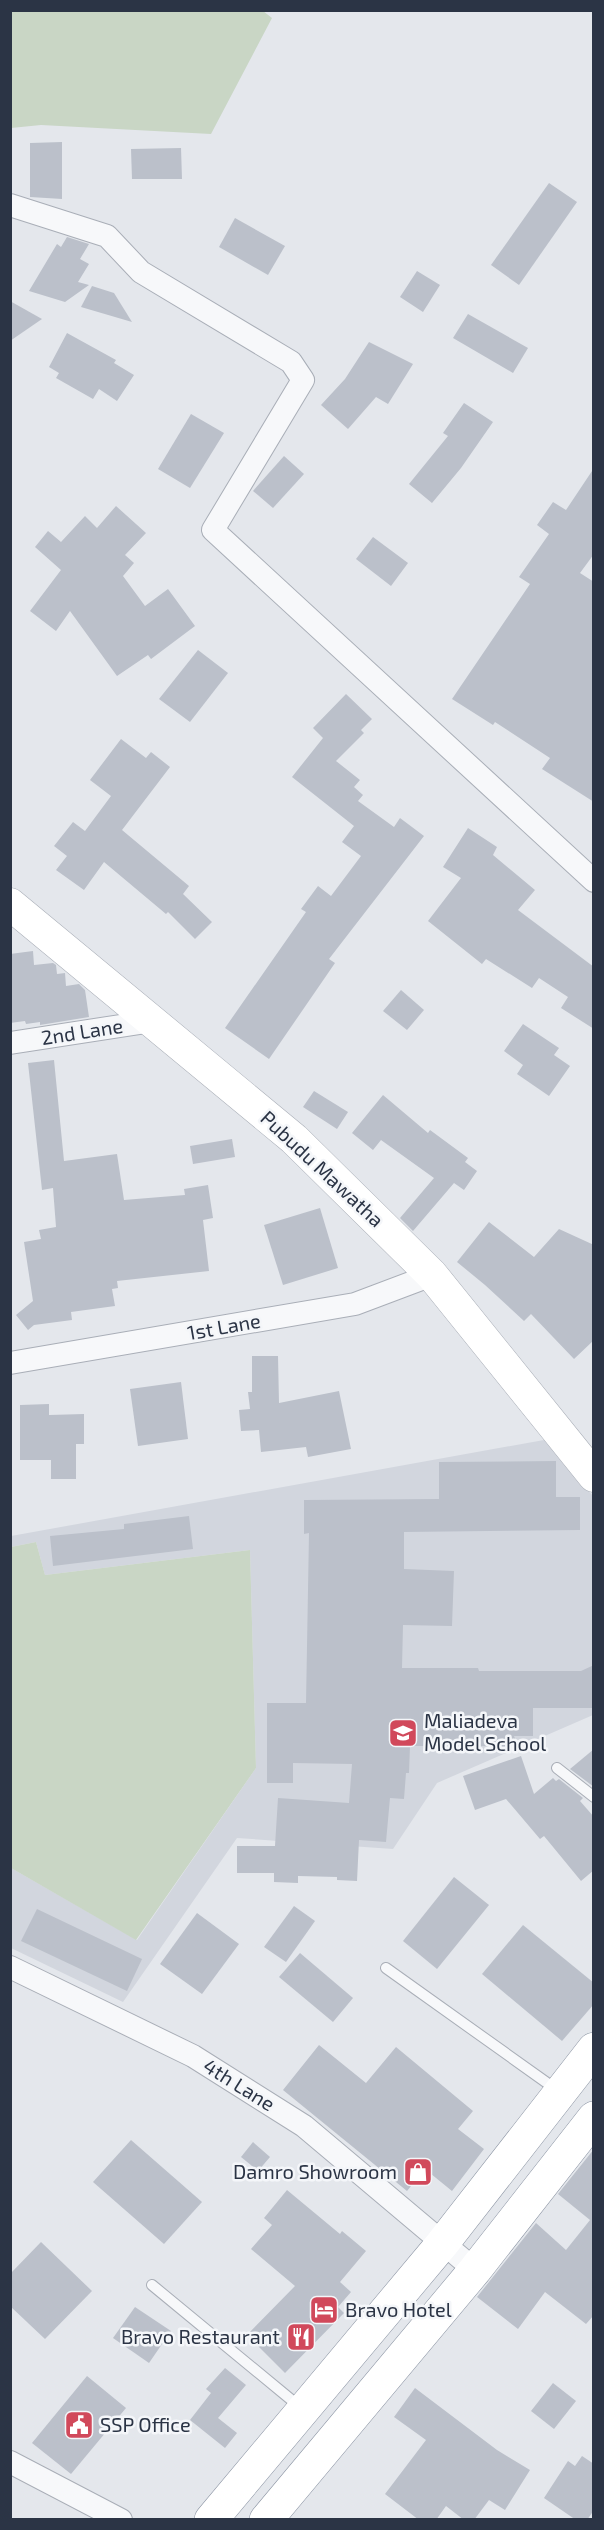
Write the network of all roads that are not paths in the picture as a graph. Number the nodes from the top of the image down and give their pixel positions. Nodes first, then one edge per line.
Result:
1 (10, 205) edge
2 (594, 882) edge
3 (10, 904) edge
4 (153, 1021) junction
5 (10, 1043) edge
6 (432, 1275) junction
7 (10, 1363) edge
8 (594, 1476) edge
9 (557, 1768) dead end
10 (594, 1797) edge
11 (10, 1967) edge
12 (386, 1968) dead end
13 (594, 2049) edge
14 (559, 2091) junction
15 (594, 2118) edge
16 (442, 2244) junction
17 (475, 2270) junction
18 (152, 2285) dead end
19 (303, 2410) junction
20 (10, 2462) edge
21 (121, 2520) edge
22 (211, 2520) edge
23 (266, 2520) edge

1 - 2 street
3 - 4 street, Pubudu Mawatha
4 - 5 street, 2nd Lane
4 - 6 street, Pubudu Mawatha
6 - 7 street, 1st Lane
6 - 8 street, Pubudu Mawatha
9 - 10 lane
11 - 16 street, 4th Lane
12 - 14 lane
13 - 14 highway
14 - 16 highway
15 - 17 highway
16 - 17 street, 4th Lane
16 - 19 highway
17 - 23 highway
18 - 19 lane
19 - 22 highway
20 - 21 street

